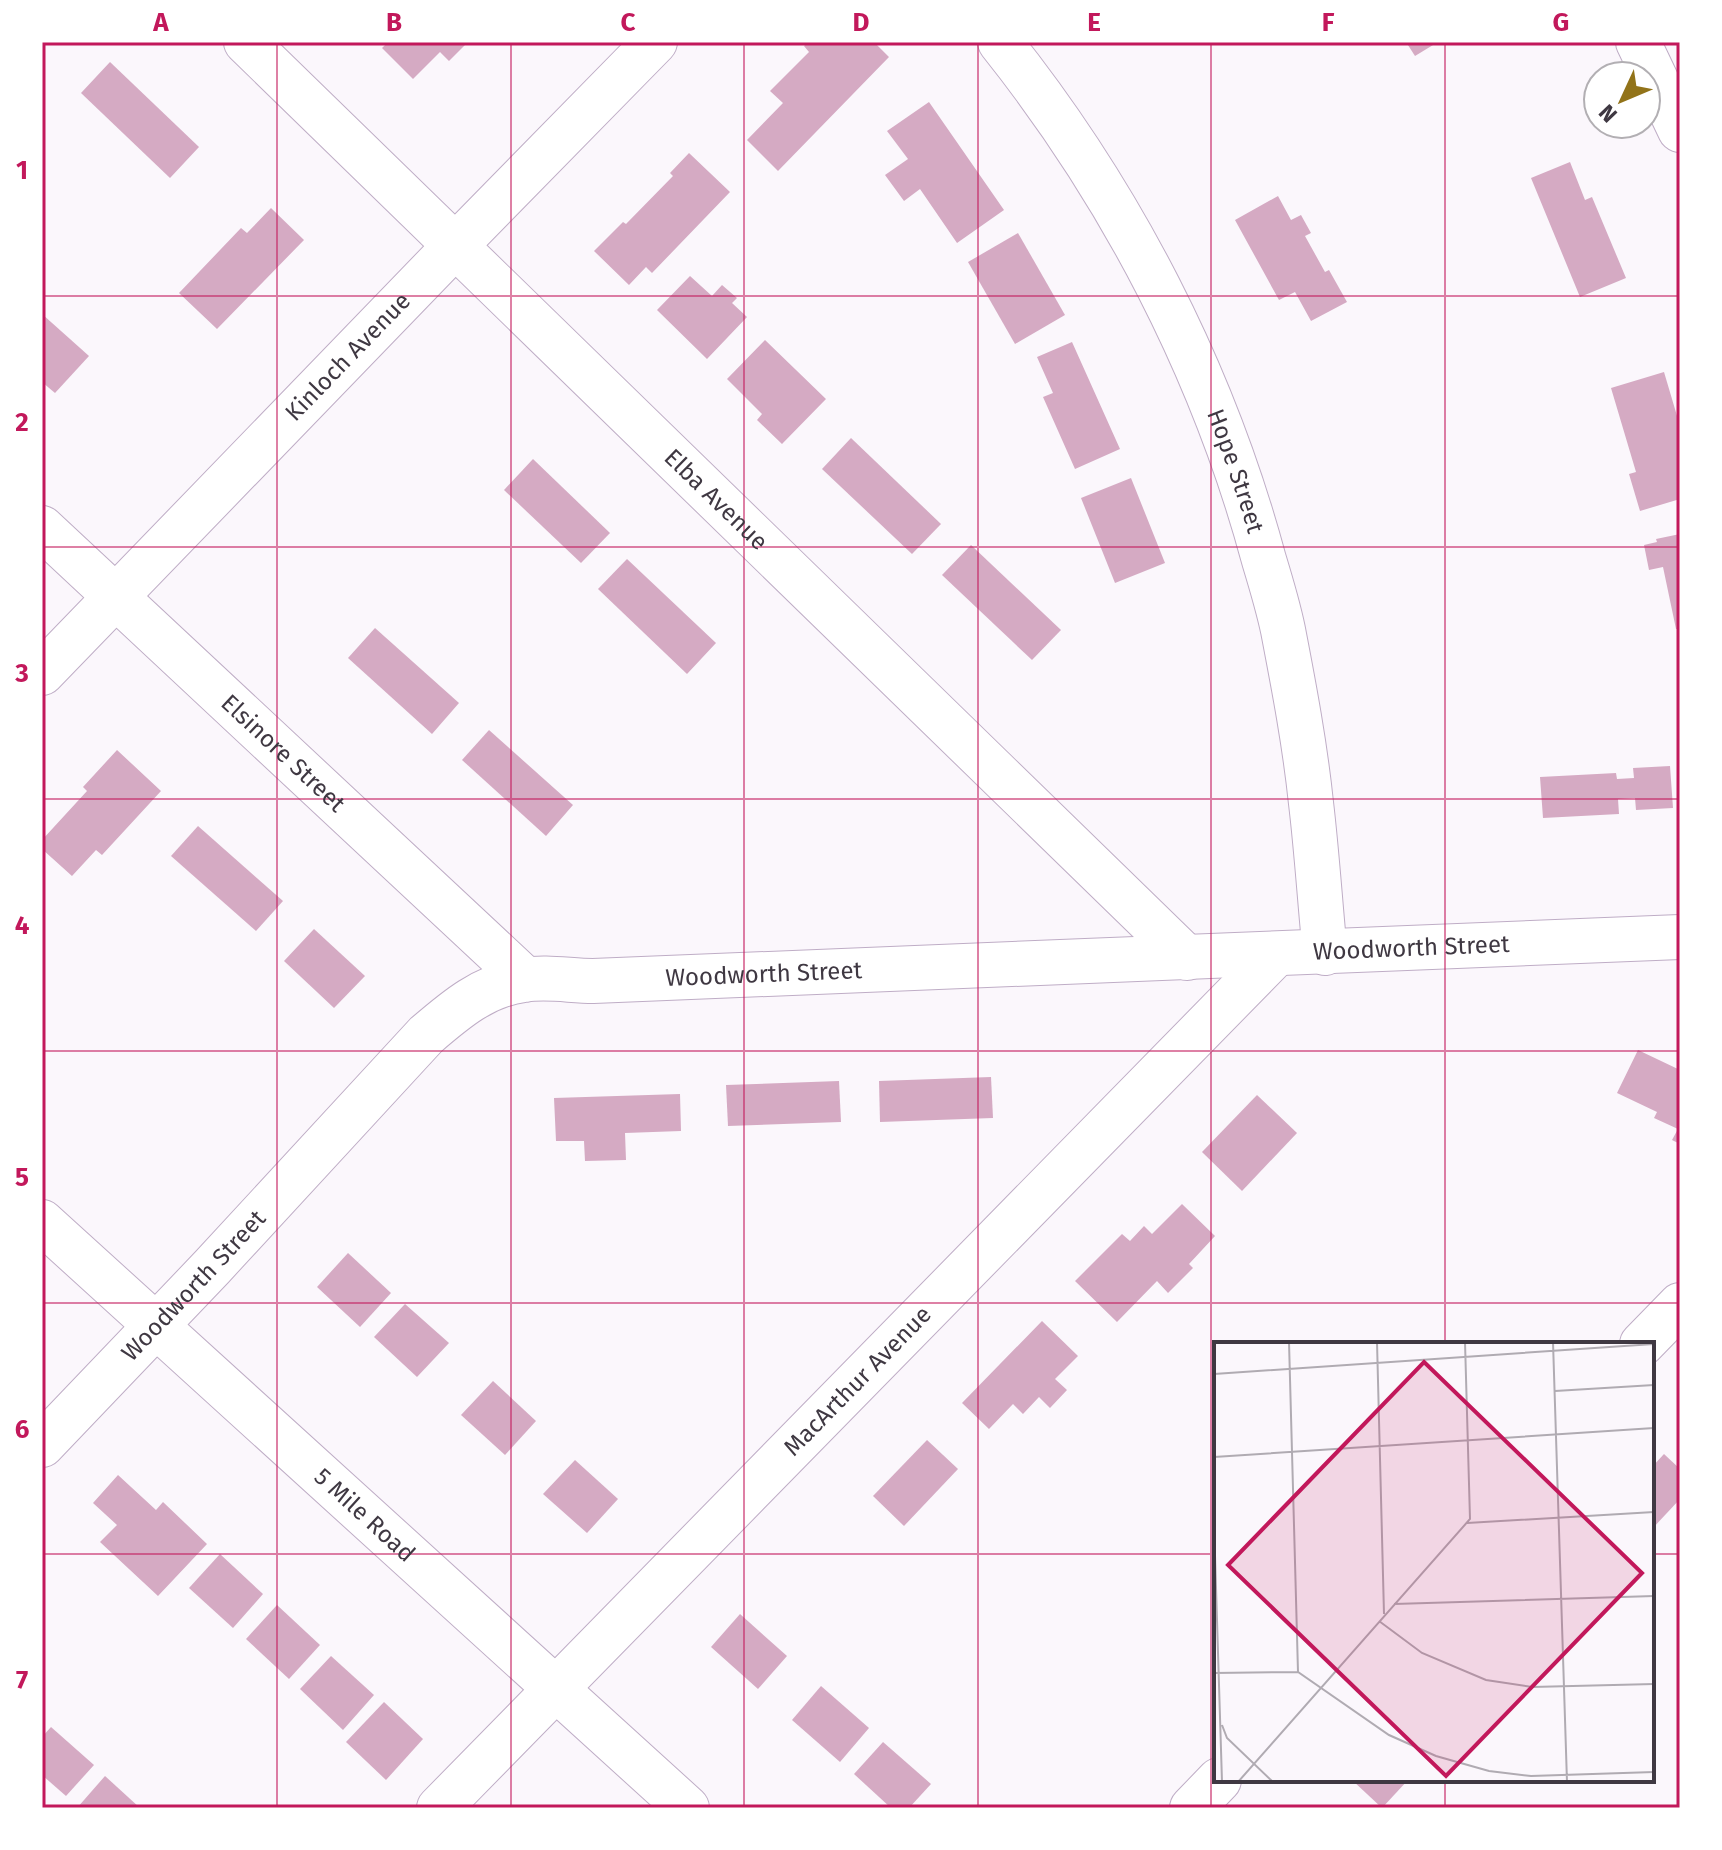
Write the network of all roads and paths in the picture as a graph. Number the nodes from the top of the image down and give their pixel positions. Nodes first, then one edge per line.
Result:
1 (246, 42) edge
2 (655, 42) edge
3 (1000, 42) edge
4 (1638, 42) edge
5 (1680, 130) edge
6 (454, 247) junction
7 (42, 528) edge
8 (116, 596) junction
9 (42, 673) edge
10 (1680, 937) edge
11 (1325, 953) junction
12 (1275, 955) junction
13 (1187, 958) junction
14 (525, 979) junction
15 (42, 1222) edge
16 (1680, 1305) edge
17 (154, 1325) junction
18 (1644, 1342) edge
19 (42, 1445) edge
20 (555, 1688) junction
21 (1217, 1782) edge
22 (439, 1808) edge
23 (687, 1808) edge
24 (1192, 1808) edge

1 - 6 street, Elba Avenue
2 - 6 street, Kinloch Avenue
3 - 11 street, Hope Street
4 - 5 street
6 - 8 street, Kinloch Avenue
6 - 13 street, Elba Avenue
7 - 8 street, Elsinore Street
8 - 9 street, Kinloch Avenue
8 - 14 street, Elsinore Street
10 - 11 street, Woodworth Street
11 - 12 street, Woodworth Street
12 - 13 street, Woodworth Street
12 - 20 street, MacArthur Avenue
13 - 14 street, Woodworth Street
14 - 17 street, Woodworth Street
15 - 17 street, 5 Mile Road
16 - 18 street
17 - 19 street, Woodworth Street
17 - 20 street, 5 Mile Road
20 - 22 street, MacArthur Avenue
20 - 23 street, 5 Mile Road
21 - 24 street

